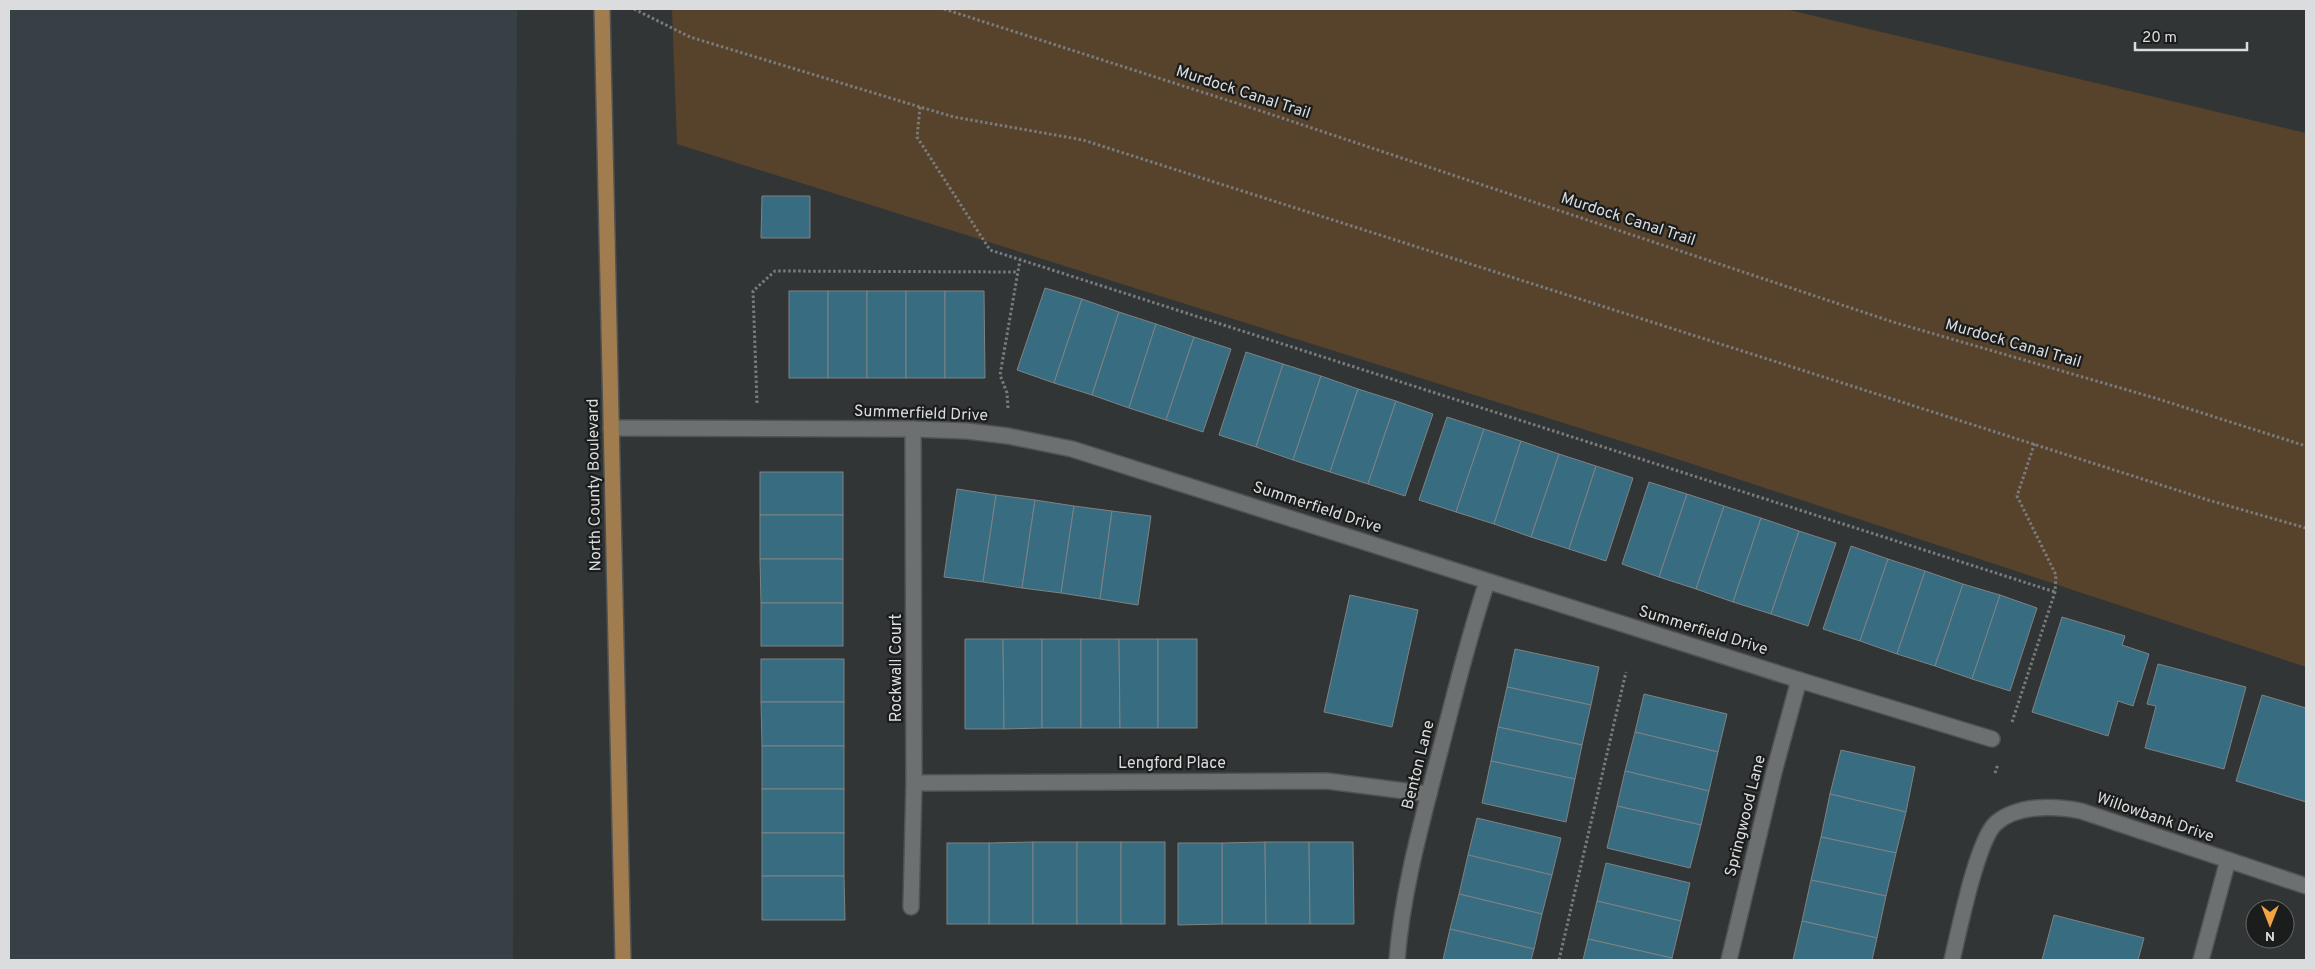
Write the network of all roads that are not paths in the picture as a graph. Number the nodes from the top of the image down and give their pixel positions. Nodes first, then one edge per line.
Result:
1 (602, 9) edge
2 (611, 428) junction
3 (913, 429) junction
4 (1487, 582) junction
5 (1799, 680) junction
6 (1992, 739) dead end
7 (914, 782) junction
8 (1429, 794) junction
9 (2228, 860) junction
10 (2306, 886) edge
11 (911, 908) dead end
12 (623, 960) edge
13 (1397, 960) edge
14 (1729, 960) edge
15 (1952, 960) edge
16 (2201, 960) edge

1 - 2 main road, North County Boulevard
2 - 3 street, Summerfield Drive
2 - 12 main road, North County Boulevard
3 - 4 street, Summerfield Drive
3 - 7 street, Rockwall Court
4 - 5 street, Summerfield Drive
4 - 8 street, Benton Lane
5 - 6 street, Summerfield Drive
5 - 14 street, Springwood Lane
7 - 8 street, Lengford Place
7 - 11 street, Rockwall Court
8 - 13 street, Benton Lane
9 - 10 street, Willowbank Drive
9 - 15 street, Willowbank Drive
9 - 16 street

